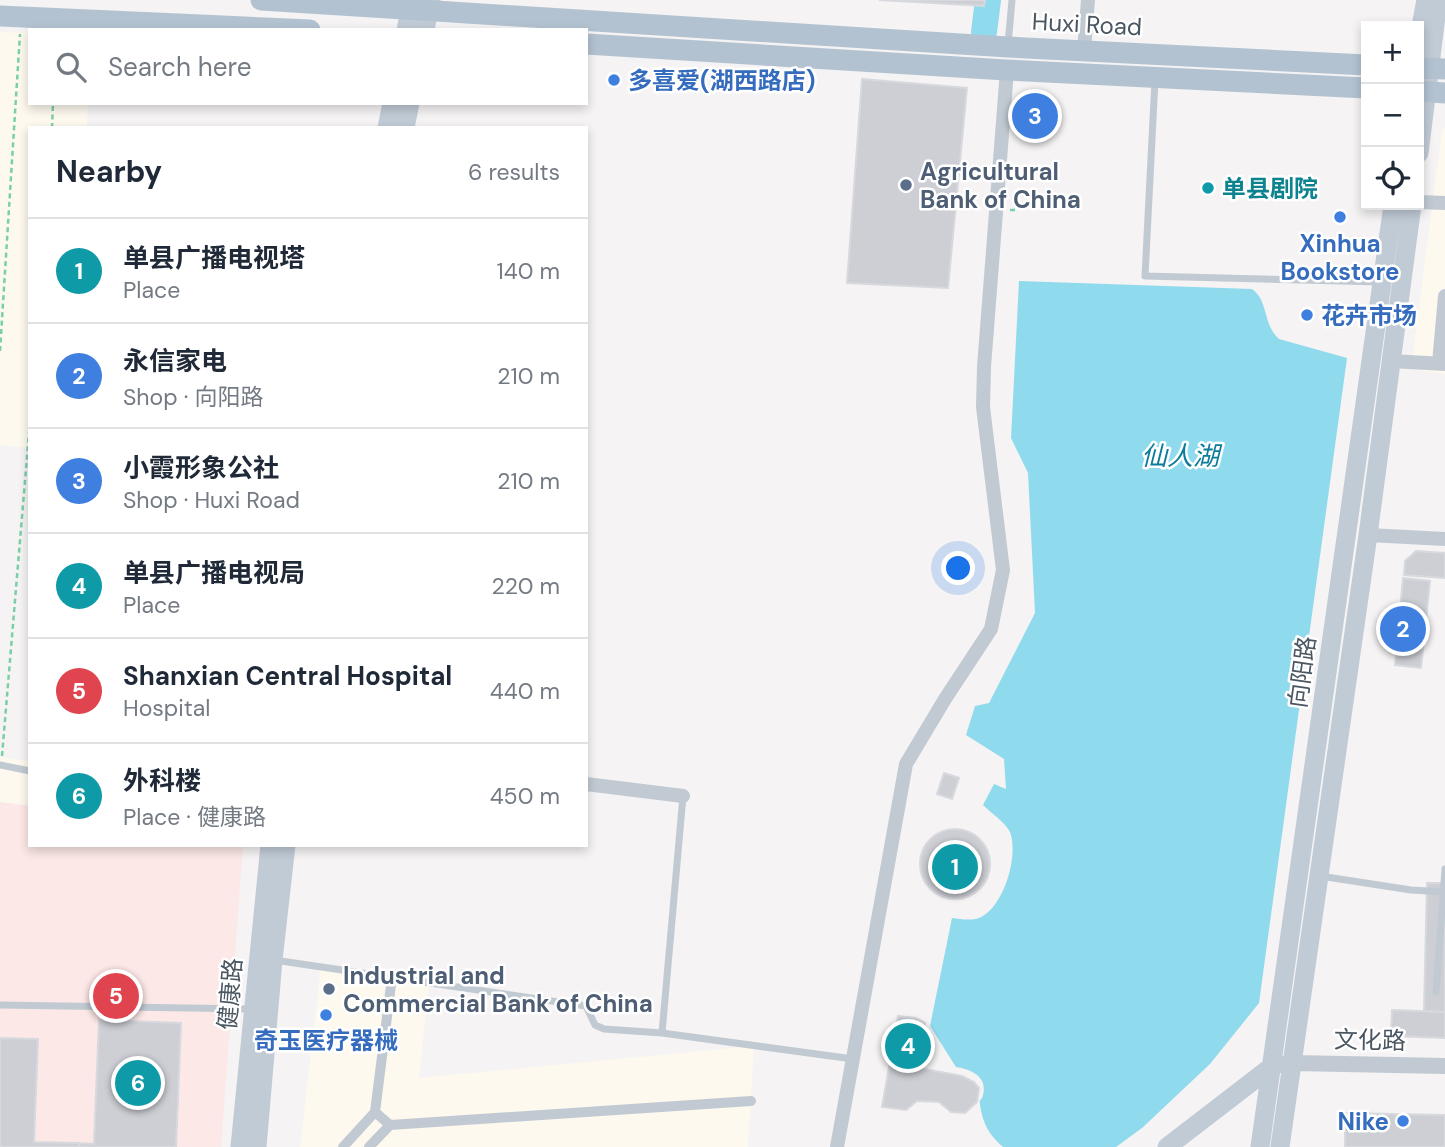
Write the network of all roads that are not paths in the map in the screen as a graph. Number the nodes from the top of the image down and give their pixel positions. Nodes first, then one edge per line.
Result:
1 (261, 0) edge
2 (1012, 0) edge
3 (1088, 0) edge
4 (1420, 0) edge
5 (1426, 0) edge
6 (1438, 0) edge
7 (1444, 0) edge
8 (306, 1) edge
9 (422, 9) edge
10 (0, 16) edge
11 (1418, 21) edge
12 (1422, 21) edge
13 (266, 28) edge
14 (408, 28) edge
15 (588, 44) edge
16 (1008, 47) junction
17 (1084, 50) junction
18 (1361, 65) edge
19 (1431, 69) edge
20 (1007, 70) junction
21 (1156, 78) junction
22 (1361, 89) edge
23 (1430, 92) edge
24 (392, 105) edge
25 (410, 105) edge
26 (387, 126) edge
27 (405, 126) edge
28 (1420, 147) edge
29 (1424, 202) edge
30 (1445, 203) edge
31 (1392, 210) edge
32 (1411, 210) edge
33 (1382, 282) junction
34 (1445, 296) edge
35 (1391, 361) junction
36 (1442, 363) edge
37 (1368, 535) junction
38 (1445, 539) edge
39 (1, 765) edge
40 (28, 771) edge
41 (588, 784) edge
42 (683, 796) joint
43 (270, 847) edge
44 (286, 847) edge
45 (1445, 869) edge
46 (1320, 876) junction
47 (1444, 892) edge
48 (273, 960) junction
49 (392, 977) junction
50 (1436, 992) dead end
51 (0, 1004) edge
52 (253, 1009) junction
53 (662, 1033) junction
54 (853, 1059) junction
55 (1293, 1063) junction
56 (1445, 1066) edge
57 (1271, 1067) junction
58 (751, 1101) dead end
59 (375, 1112) junction
60 (390, 1125) junction
61 (240, 1147) edge
62 (257, 1147) edge
63 (343, 1147) edge
64 (369, 1147) edge
65 (837, 1147) edge
66 (1167, 1147) edge
67 (1260, 1147) edge
68 (1280, 1147) edge

1 - 8 main road, Huxi Road
2 - 16 lane
3 - 17 street
4 - 11 lane
5 - 12 main road
6 - 19 main road
7 - 19 lane
8 - 9 main road, Huxi Road
9 - 14 main road
9 - 16 main road, Huxi Road
10 - 13 main road
15 - 20 main road, Huxi Road
16 - 17 main road, Huxi Road
17 - 18 main road, Huxi Road
19 - 23 main road
20 - 21 main road, Huxi Road
20 - 54 street
21 - 22 main road, Huxi Road
21 - 33 lane
23 - 28 main road
24 - 26 main road
25 - 27 main road
29 - 30 street
31 - 33 main road, 向阳路
32 - 35 main road, 向阳路
33 - 57 main road, 向阳路
34 - 36 street
35 - 36 street
35 - 37 main road, 向阳路
37 - 38 street
37 - 46 main road, 向阳路
39 - 40 lane
41 - 42 street
42 - 53 lane
43 - 52 main road, 健康路
44 - 48 main road, 健康路
45 - 47 lane
46 - 47 lane
46 - 55 main road, 向阳路
47 - 50 lane
48 - 49 lane
48 - 62 main road, 健康路
49 - 53 lane
49 - 59 street
51 - 52 lane
52 - 61 main road, 健康路
53 - 54 lane
54 - 65 street
55 - 56 street, 文化路
55 - 57 street, 文化路
55 - 68 main road, 向阳路
57 - 66 main road
57 - 67 main road, 向阳路
58 - 60 street
59 - 60 street
59 - 63 street
60 - 64 street

